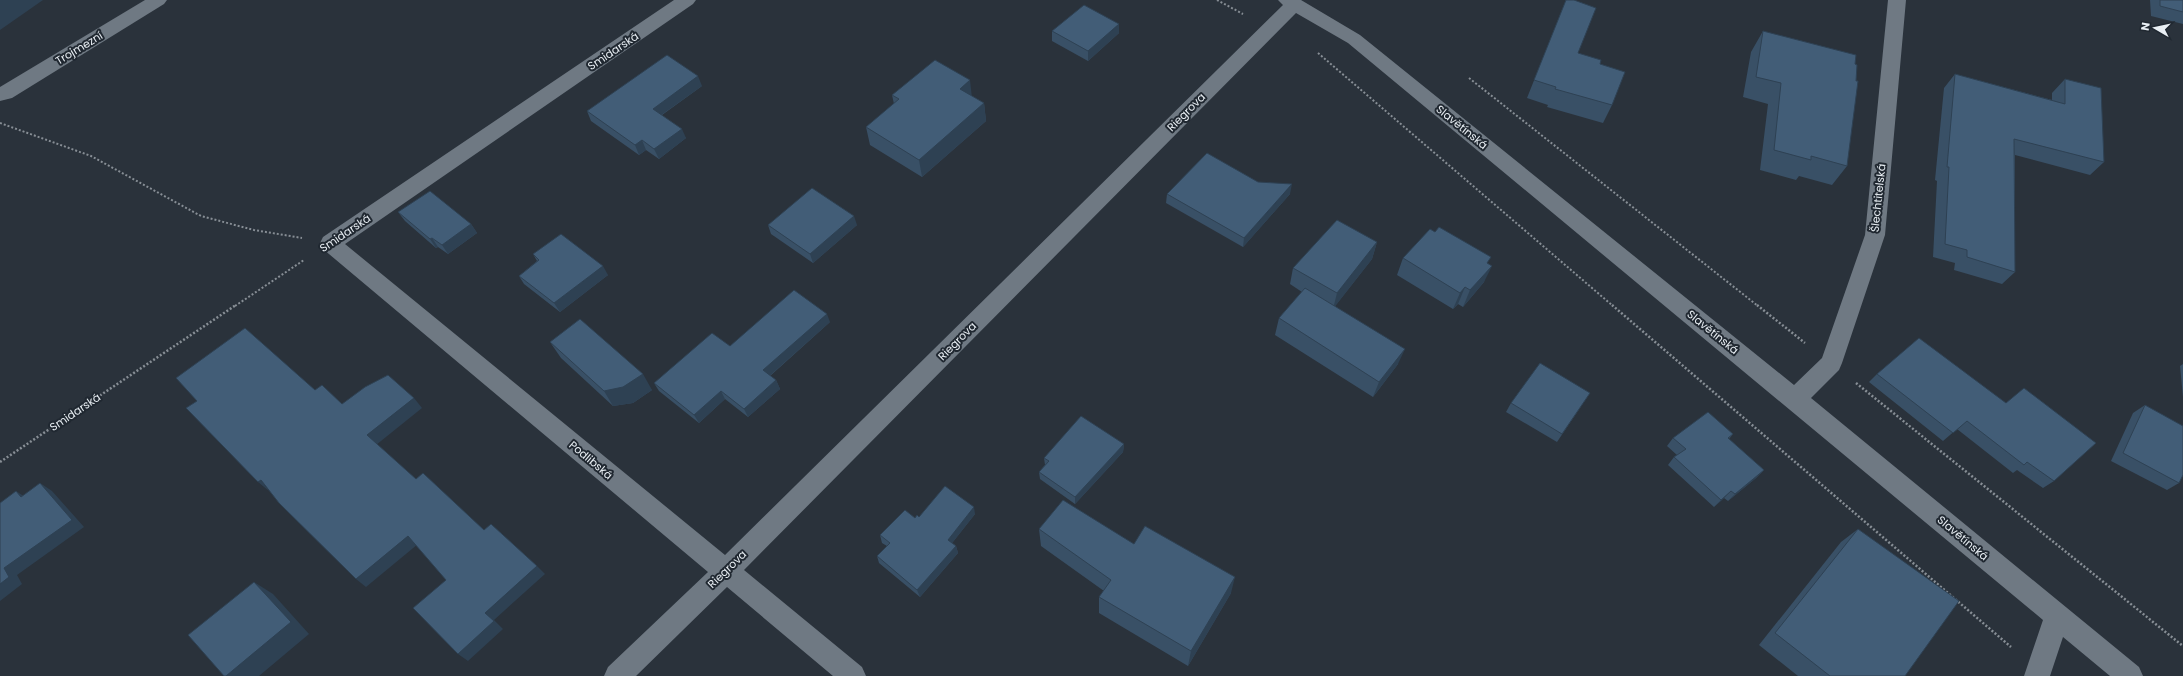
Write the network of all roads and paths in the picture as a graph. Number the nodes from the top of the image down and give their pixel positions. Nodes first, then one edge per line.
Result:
1 (158, 0) edge
2 (688, 0) edge
3 (1217, 0) edge
4 (1896, 0) edge
5 (1291, 2) edge
6 (1272, 27) junction
7 (0, 94) edge
8 (0, 123) edge
9 (330, 243) junction
10 (1795, 399) junction
11 (0, 462) edge
12 (725, 572) junction
13 (2057, 617) junction
14 (2038, 673) edge
15 (617, 676) edge
16 (853, 676) edge
17 (2130, 676) edge

1 - 7 street, Trojmezní
2 - 9 street, Smidarská
3 - 6 path
4 - 10 street, Šlechtitelská
5 - 6 street, Riegrova
5 - 10 street, Slavětínská
6 - 12 street, Riegrova
6 - 14 path
8 - 9 path
9 - 11 path, Smidarská
9 - 12 street, Podlibská
10 - 13 street, Slavětínská
12 - 15 street, Riegrova
12 - 16 street, Podlibská
13 - 14 street
13 - 17 street, Slavětínská

